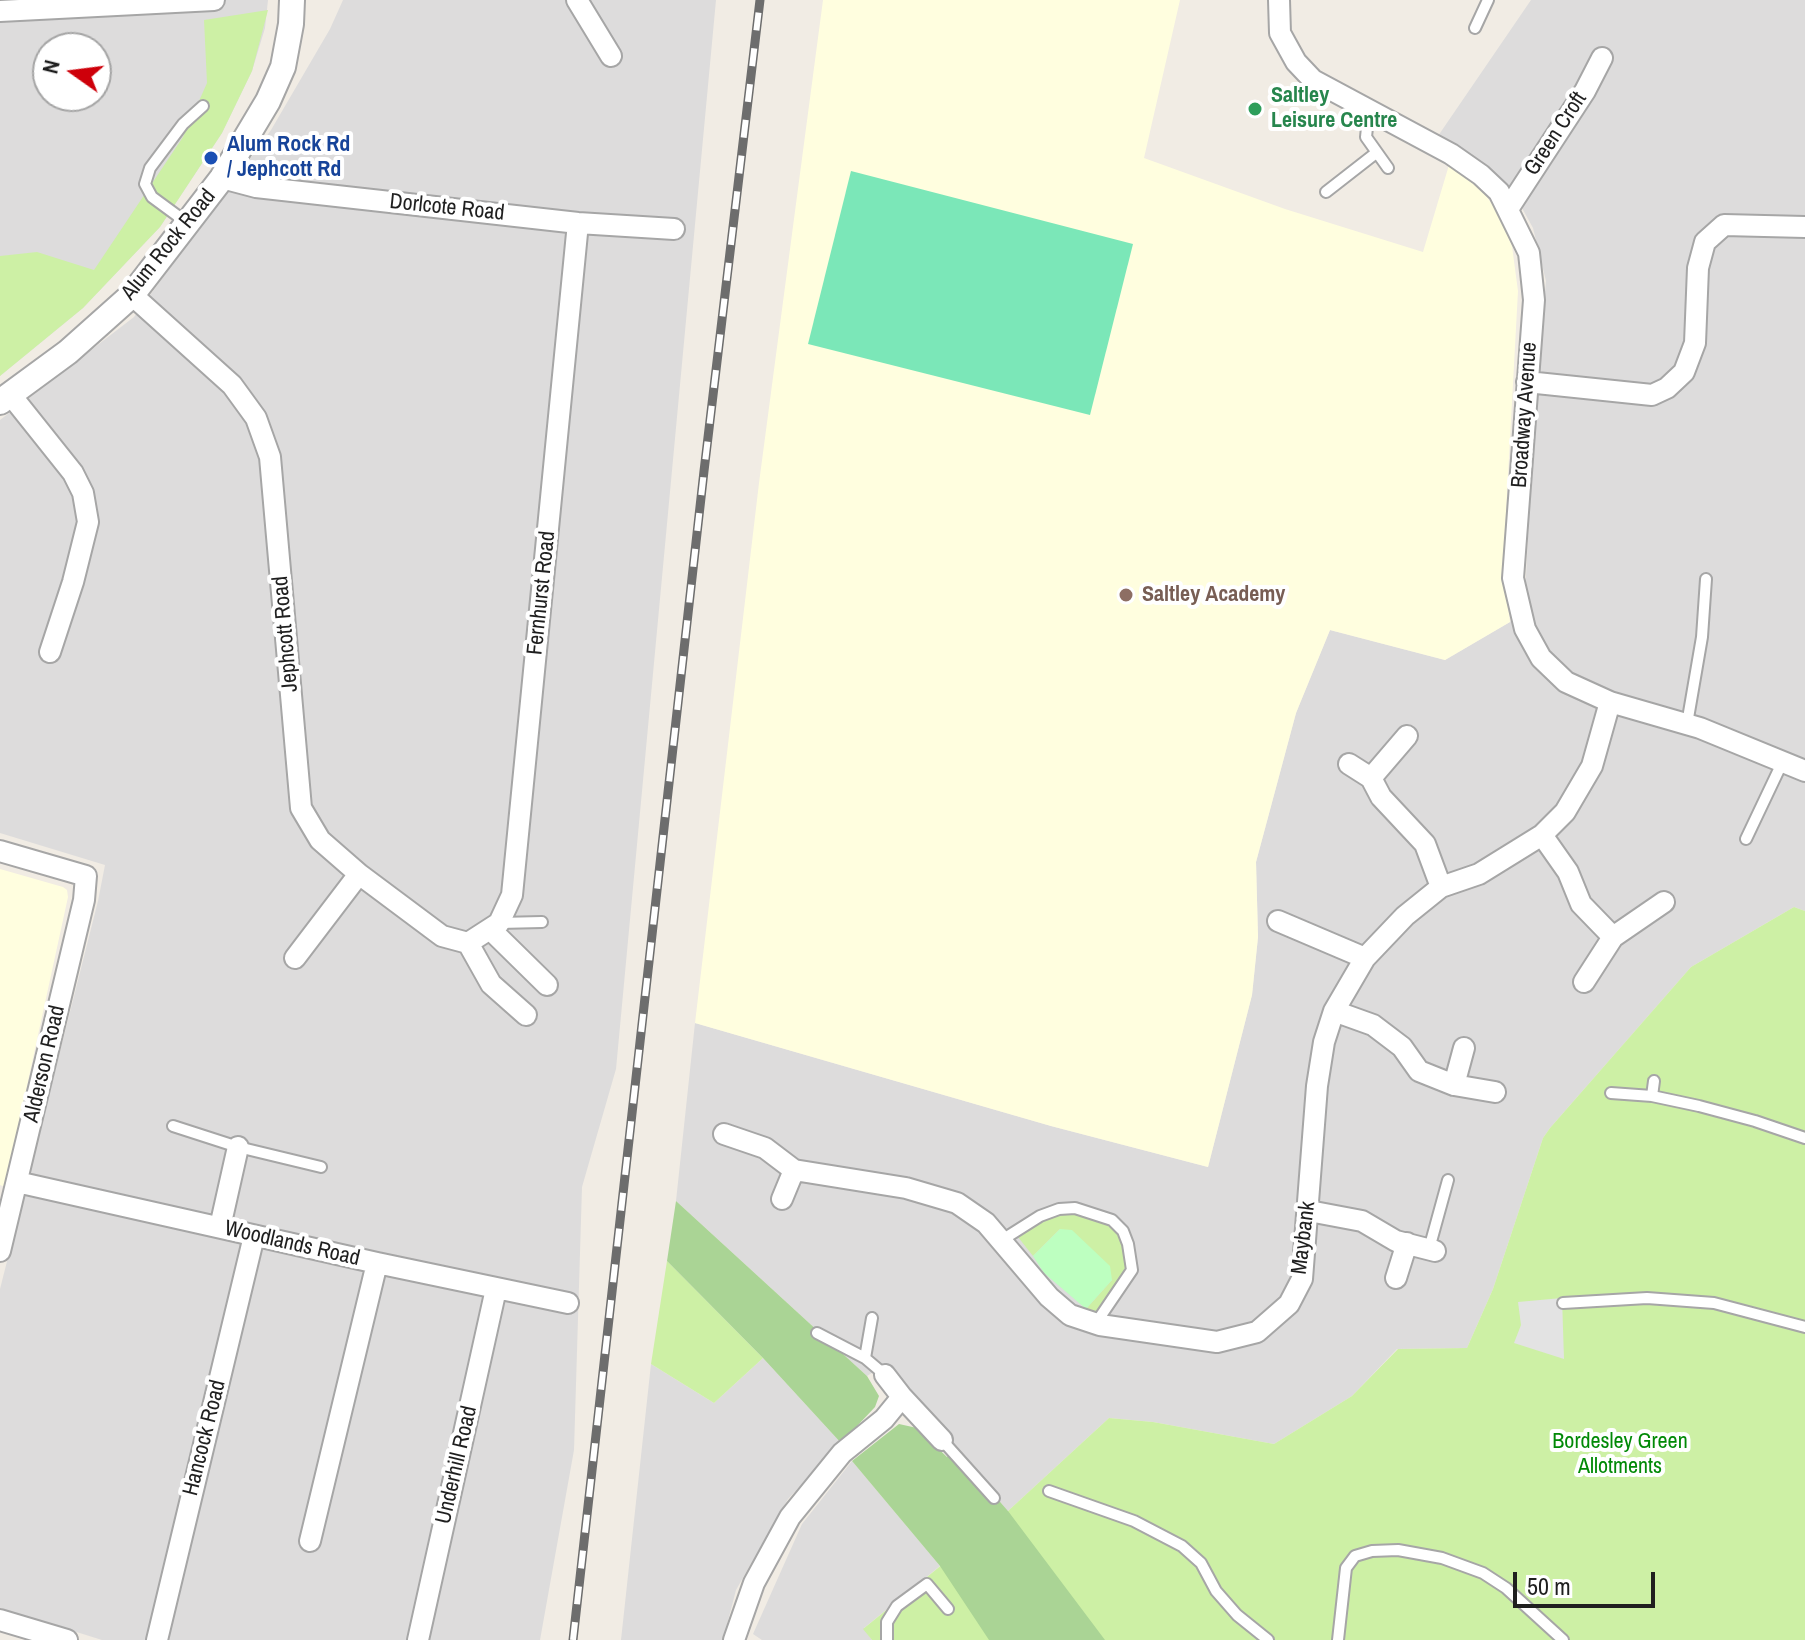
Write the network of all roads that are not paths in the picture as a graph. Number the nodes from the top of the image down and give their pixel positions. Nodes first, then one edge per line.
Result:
1 (214, 0) edge
2 (292, 0) edge
3 (577, 0) edge
4 (1279, 0) edge
5 (1488, 0) edge
6 (0, 11) edge
7 (1475, 28) dead end
8 (611, 56) dead end
9 (1602, 58) dead end
10 (203, 106) dead end
11 (1369, 109) junction
12 (1376, 153) junction
13 (1388, 168) dead end
14 (222, 178) junction
15 (1326, 192) dead end
16 (1508, 209) junction
17 (188, 223) junction
18 (578, 223) junction
19 (1805, 227) edge
20 (674, 229) dead end
21 (132, 295) junction
22 (1527, 382) junction
23 (5, 398) edge
24 (1706, 579) dead end
25 (50, 652) dead end
26 (1610, 702) junction
27 (1687, 724) junction
28 (1407, 736) dead end
29 (1784, 761) junction
30 (1349, 764) dead end
31 (1805, 771) edge
32 (1371, 778) junction
33 (1542, 835) junction
34 (1746, 839) dead end
35 (0, 851) edge
36 (359, 874) junction
37 (1441, 887) junction
38 (1664, 902) dead end
39 (1278, 921) dead end
40 (542, 922) dead end
41 (495, 926) junction
42 (1613, 937) junction
43 (468, 943) junction
44 (295, 958) dead end
45 (1365, 958) junction
46 (1584, 982) dead end
47 (547, 985) dead end
48 (1334, 1011) junction
49 (526, 1015) dead end
50 (1464, 1048) dead end
51 (1654, 1081) dead end
52 (1454, 1085) junction
53 (1495, 1092) dead end
54 (1611, 1093) dead end
55 (1652, 1096) junction
56 (173, 1126) dead end
57 (724, 1134) dead end
58 (1805, 1138) edge
59 (238, 1147) junction
60 (321, 1167) dead end
61 (794, 1170) junction
62 (1448, 1180) dead end
63 (17, 1182) junction
64 (782, 1199) dead end
65 (1309, 1211) junction
66 (220, 1227) junction
67 (254, 1236) junction
68 (1002, 1240) junction
69 (1407, 1243) junction
70 (1432, 1250) joint
71 (0, 1251) edge
72 (377, 1263) junction
73 (1396, 1278) dead end
74 (496, 1289) junction
75 (568, 1303) dead end
76 (1563, 1303) dead end
77 (872, 1318) dead end
78 (1096, 1323) junction
79 (1805, 1327) edge
80 (817, 1333) dead end
81 (865, 1358) junction
82 (885, 1375) joint
83 (902, 1397) junction
84 (942, 1440) joint
85 (1049, 1491) dead end
86 (994, 1498) dead end
87 (310, 1541) dead end
88 (948, 1609) dead end
89 (0, 1620) edge
90 (67, 1640) edge
91 (157, 1640) edge
92 (418, 1640) edge
93 (734, 1640) edge
94 (887, 1640) edge
95 (1268, 1640) edge
96 (1338, 1640) edge
97 (1563, 1640) edge

1 - 6 street
2 - 14 street, Alum Rock Road
3 - 8 street
4 - 11 street, Broadway Avenue
5 - 7 lane
9 - 16 street, Green Croft
10 - 17 lane
11 - 12 lane
11 - 16 street, Broadway Avenue
12 - 13 lane
12 - 15 lane
14 - 17 street, Alum Rock Road
14 - 18 street, Dorlcote Road
16 - 22 street, Broadway Avenue
17 - 21 street, Alum Rock Road
18 - 20 street, Dorlcote Road
18 - 41 street, Fernhurst Road
19 - 22 street
21 - 23 street, Alum Rock Road
21 - 36 street, Jephcott Road
22 - 26 street, Broadway Avenue
23 - 25 street
24 - 27 lane
26 - 27 street, Broadway Avenue
26 - 33 street, Maybank
27 - 29 street, Broadway Avenue
28 - 32 street
29 - 31 street, Broadway Avenue
29 - 34 lane
30 - 32 street
32 - 37 street
33 - 37 street, Maybank
33 - 42 street
35 - 63 street, Alderson Road
36 - 43 street, Jephcott Road
36 - 44 street
37 - 45 street, Maybank
38 - 42 street
39 - 45 street
40 - 41 lane
41 - 43 street
41 - 47 street
42 - 46 street
43 - 49 street
45 - 48 street, Maybank
48 - 52 street
48 - 65 street, Maybank
50 - 52 street
51 - 55 lane
52 - 53 street
54 - 55 lane
55 - 58 lane
56 - 59 lane
57 - 61 street, Maybank
59 - 60 lane
59 - 66 street
61 - 64 street
61 - 68 street, Maybank
62 - 70 lane
63 - 66 street, Woodlands Road
63 - 71 street, Alderson Road
65 - 69 street
65 - 78 street, Maybank
66 - 67 street, Woodlands Road
67 - 72 street, Woodlands Road
67 - 91 street, Hancock Road
68 - 78 street, Maybank
68 - 78 lane
69 - 70 street
69 - 73 street
72 - 74 street, Woodlands Road
72 - 87 street
74 - 75 street, Woodlands Road
74 - 92 street, Underhill Road
76 - 79 lane
77 - 81 lane
80 - 81 lane
81 - 82 lane
82 - 83 street
83 - 84 street
83 - 93 street
84 - 86 lane
85 - 95 lane
88 - 94 lane
89 - 90 street
96 - 97 lane

